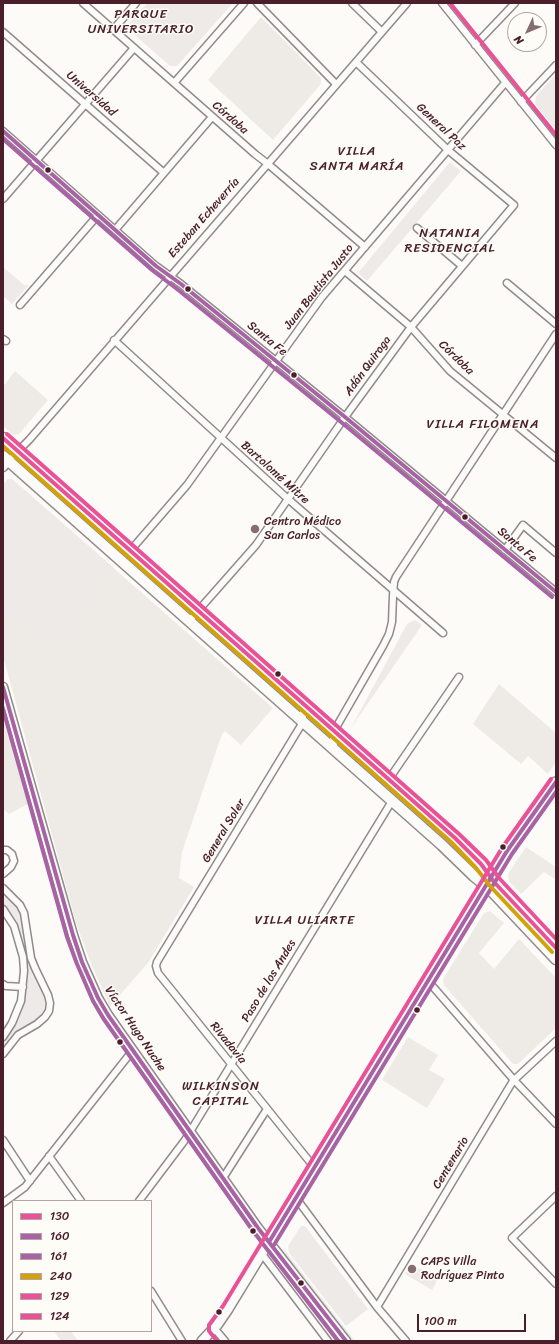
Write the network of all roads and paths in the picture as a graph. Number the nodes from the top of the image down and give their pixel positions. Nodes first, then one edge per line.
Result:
1 (83, 3) edge
2 (136, 3) edge
3 (244, 3) edge
4 (256, 3) edge
5 (352, 3) edge
6 (407, 3) edge
7 (442, 3) edge
8 (515, 3) edge
9 (113, 30) junction
10 (3, 32) edge
11 (382, 32) junction
12 (476, 45) junction
13 (134, 48) junction
14 (356, 62) junction
15 (556, 65) edge
16 (174, 83) junction
17 (505, 83) junction
18 (336, 84) junction
19 (521, 102) junction
20 (85, 104) junction
21 (212, 117) junction
22 (3, 131) edge
23 (556, 146) edge
24 (448, 150) junction
25 (36, 161) junction
26 (268, 164) junction
27 (164, 173) junction
28 (3, 199) edge
29 (514, 206) joint
30 (98, 215) junction
31 (417, 228) dead end
32 (115, 230) junction
33 (365, 247) junction
34 (462, 266) junction
35 (345, 270) junction
36 (170, 276) junction
37 (507, 283) dead end
38 (20, 305) dead end
39 (556, 324) edge
40 (411, 327) junction
41 (556, 334) edge
42 (114, 340) junction
43 (276, 361) junction
44 (503, 414) junction
45 (345, 417) junction
46 (3, 438) edge
47 (221, 438) junction
48 (18, 451) junction
49 (556, 458) edge
50 (5, 462) edge
51 (288, 499) junction
52 (446, 501) junction
53 (130, 550) junction
54 (505, 550) junction
55 (556, 553) edge
56 (393, 590) junction
57 (556, 592) edge
58 (198, 610) junction
59 (189, 621) junction
60 (443, 633) dead end
61 (459, 677) dead end
62 (3, 687) edge
63 (303, 703) junction
64 (303, 722) junction
65 (334, 731) junction
66 (335, 751) junction
67 (389, 779) junction
68 (556, 782) edge
69 (392, 801) junction
70 (3, 850) edge
71 (3, 874) edge
72 (488, 882) junction
73 (3, 888) edge
74 (3, 909) edge
75 (556, 948) edge
76 (556, 959) edge
77 (156, 968) joint
78 (428, 981) junction
79 (4, 986) edge
80 (23, 988) junction
81 (3, 1037) edge
82 (556, 1042) edge
83 (133, 1050) junction
84 (3, 1054) edge
85 (231, 1064) junction
86 (514, 1080) junction
87 (267, 1109) junction
88 (556, 1124) edge
89 (190, 1131) junction
90 (3, 1140) edge
91 (50, 1156) junction
92 (314, 1167) junction
93 (223, 1178) junction
94 (30, 1181) junction
95 (556, 1196) edge
96 (296, 1198) junction
97 (80, 1200) edge
98 (140, 1200) edge
99 (3, 1203) edge
100 (269, 1242) junction
101 (262, 1254) junction
102 (556, 1284) edge
103 (152, 1293) edge
104 (377, 1307) junction
105 (214, 1328) junction
106 (18, 1332) edge
107 (10, 1341) edge
108 (182, 1341) edge
109 (202, 1341) edge
110 (225, 1341) edge
111 (328, 1341) edge
112 (346, 1341) edge
113 (406, 1341) edge

1 - 9 street, Córdoba
2 - 9 street
3 - 16 street
4 - 18 street
5 - 11 street
6 - 11 street, Esteban Echeverría
7 - 12 street
8 - 12 street
9 - 13 street, Córdoba
10 - 20 street, Universidad
11 - 14 street, Esteban Echeverría
12 - 17 street
13 - 16 street, Córdoba
13 - 20 street
14 - 18 street, Esteban Echeverría
14 - 24 street, General Paz
15 - 19 street
16 - 21 street, Córdoba
17 - 19 street
17 - 24 street, Juan Bautista Justo
18 - 26 street, Esteban Echeverría
19 - 23 street
20 - 25 street
20 - 27 street, Universidad
21 - 26 street, Córdoba
21 - 27 street
22 - 25 street, Santa Fe
24 - 29 street, General Paz
24 - 33 street, Juan Bautista Justo
25 - 28 street
25 - 30 street, Santa Fe
26 - 33 street, Córdoba
26 - 36 street, Esteban Echeverría
27 - 32 street
29 - 34 street, Adán Quiroga
30 - 32 street, Santa Fe
30 - 38 street
31 - 34 street
32 - 36 street, Santa Fe
33 - 35 street, Juan Bautista Justo
34 - 40 street, Adán Quiroga
35 - 40 street, Córdoba
35 - 43 street, Juan Bautista Justo
36 - 42 street, Esteban Echeverría
36 - 43 street, Santa Fe
37 - 39 street
40 - 44 street, Córdoba
40 - 45 street, Adán Quiroga
41 - 44 street
42 - 47 street, Bartolomé Mitre
42 - 48 street, Esteban Echeverría
43 - 45 street, Santa Fe
43 - 47 street, Juan Bautista Justo
44 - 49 street, Córdoba
44 - 52 street
45 - 51 street, Adán Quiroga
45 - 52 street, Santa Fe
46 - 48 main road
47 - 51 street, Bartolomé Mitre
47 - 53 street, Juan Bautista Justo
48 - 50 street, Esteban Echeverría
48 - 53 main road
50 - 59 main road
51 - 56 street, Bartolomé Mitre
51 - 58 street, Adán Quiroga
52 - 54 street, Santa Fe
52 - 56 street
53 - 58 main road
54 - 55 street
54 - 57 street, Santa Fe
56 - 60 street, Bartolomé Mitre
56 - 65 street
58 - 59 street, Adán Quiroga
58 - 63 main road
59 - 64 main road
61 - 67 street
62 - 83 street, Víctor Hugo Nuche
63 - 64 street
63 - 65 main road
64 - 66 main road
64 - 77 street, General Soler
65 - 66 street
65 - 67 main road
66 - 69 main road
67 - 72 main road
68 - 72 main road
69 - 72 main road
69 - 85 street, Paso de los Andes
70 - 71 street
72 - 75 main road
72 - 76 main road
72 - 78 main road
73 - 84 street
74 - 80 street
77 - 85 street, Rivadavia
78 - 86 street
78 - 92 main road
79 - 80 street
80 - 81 street
82 - 86 street, Centenario
83 - 89 street, Víctor Hugo Nuche
83 - 91 street
85 - 87 street, Rivadavia
85 - 89 street, Paso de los Andes
86 - 88 street
86 - 104 street, Centenario
87 - 92 street, Rivadavia
87 - 93 street
89 - 93 street, Víctor Hugo Nuche
89 - 98 street, Paso de los Andes
90 - 94 street
91 - 94 street
91 - 97 street
92 - 96 main road
93 - 100 street, Víctor Hugo Nuche
94 - 99 street
95 - 102 street
96 - 100 main road
96 - 104 street
100 - 101 main road
100 - 112 street, Víctor Hugo Nuche
101 - 105 main road
101 - 111 street
103 - 108 street
104 - 113 street
105 - 109 main road
105 - 110 street
106 - 107 street

